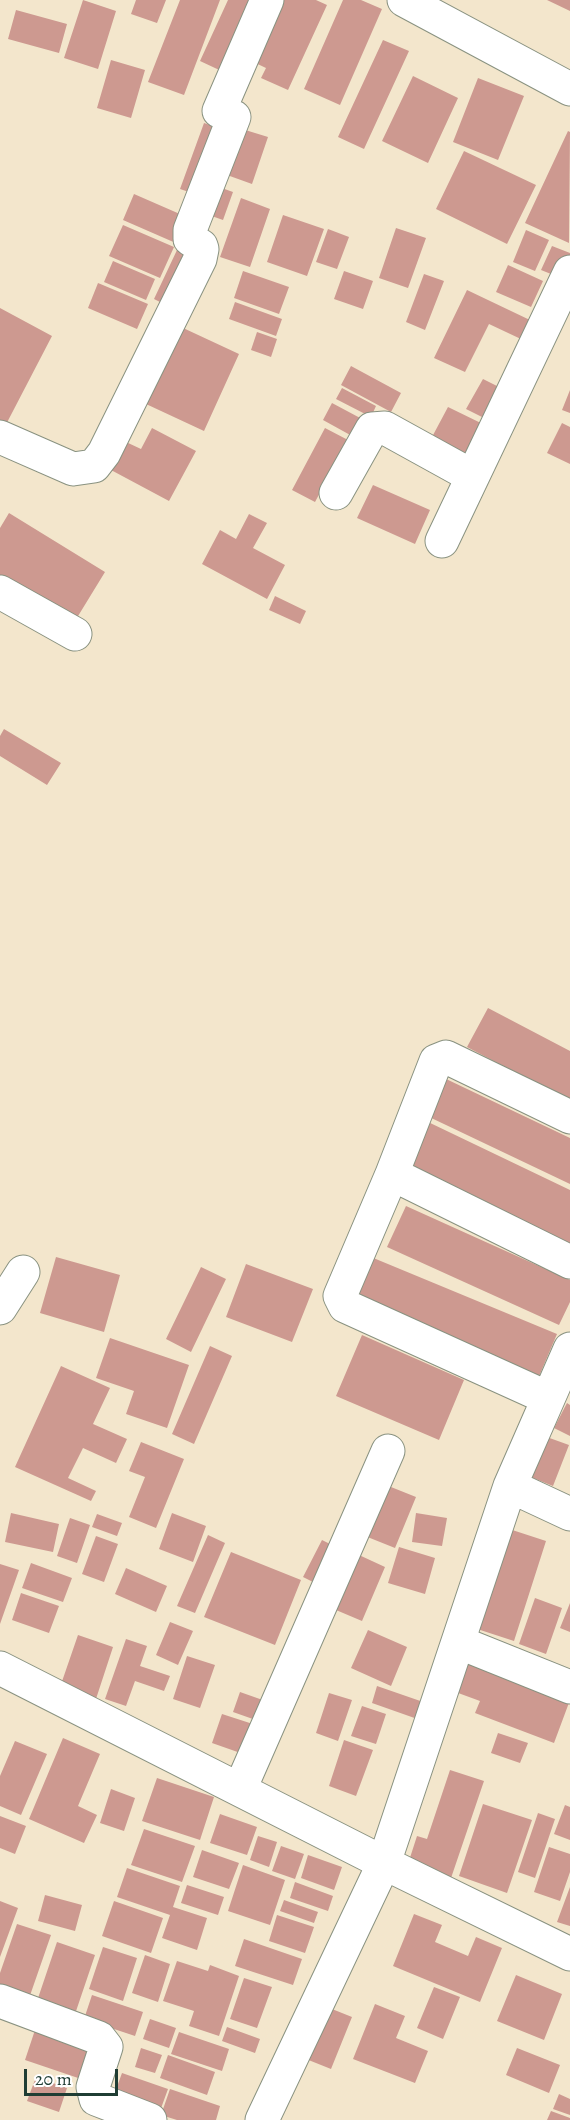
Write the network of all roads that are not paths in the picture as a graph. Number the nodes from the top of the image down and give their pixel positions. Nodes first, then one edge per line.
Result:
1 (267, 0) edge
2 (404, 0) edge
3 (570, 89) edge
4 (570, 272) edge
5 (0, 436) edge
6 (472, 476) junction
7 (336, 493) dead end
8 (442, 542) dead end
9 (0, 592) edge
10 (75, 634) dead end
11 (570, 1117) edge
12 (392, 1174) junction
13 (570, 1262) edge
14 (23, 1272) dead end
15 (0, 1308) edge
16 (570, 1349) edge
17 (548, 1398) junction
18 (388, 1451) dead end
19 (510, 1486) junction
20 (570, 1514) edge
21 (458, 1642) junction
22 (0, 1668) edge
23 (570, 1687) edge
24 (240, 1789) junction
25 (384, 1863) junction
26 (570, 1954) edge
27 (0, 2001) edge
28 (150, 2120) edge
29 (262, 2120) edge

1 - 5 street
2 - 3 street
4 - 6 street
6 - 7 street
6 - 8 street
9 - 10 street
11 - 12 street
12 - 13 street
12 - 17 street
14 - 15 street
16 - 17 street
17 - 19 street
18 - 24 street
19 - 20 street
19 - 21 street
21 - 23 street
21 - 25 street
22 - 24 street
24 - 25 street
25 - 26 street
25 - 29 street
27 - 28 street

